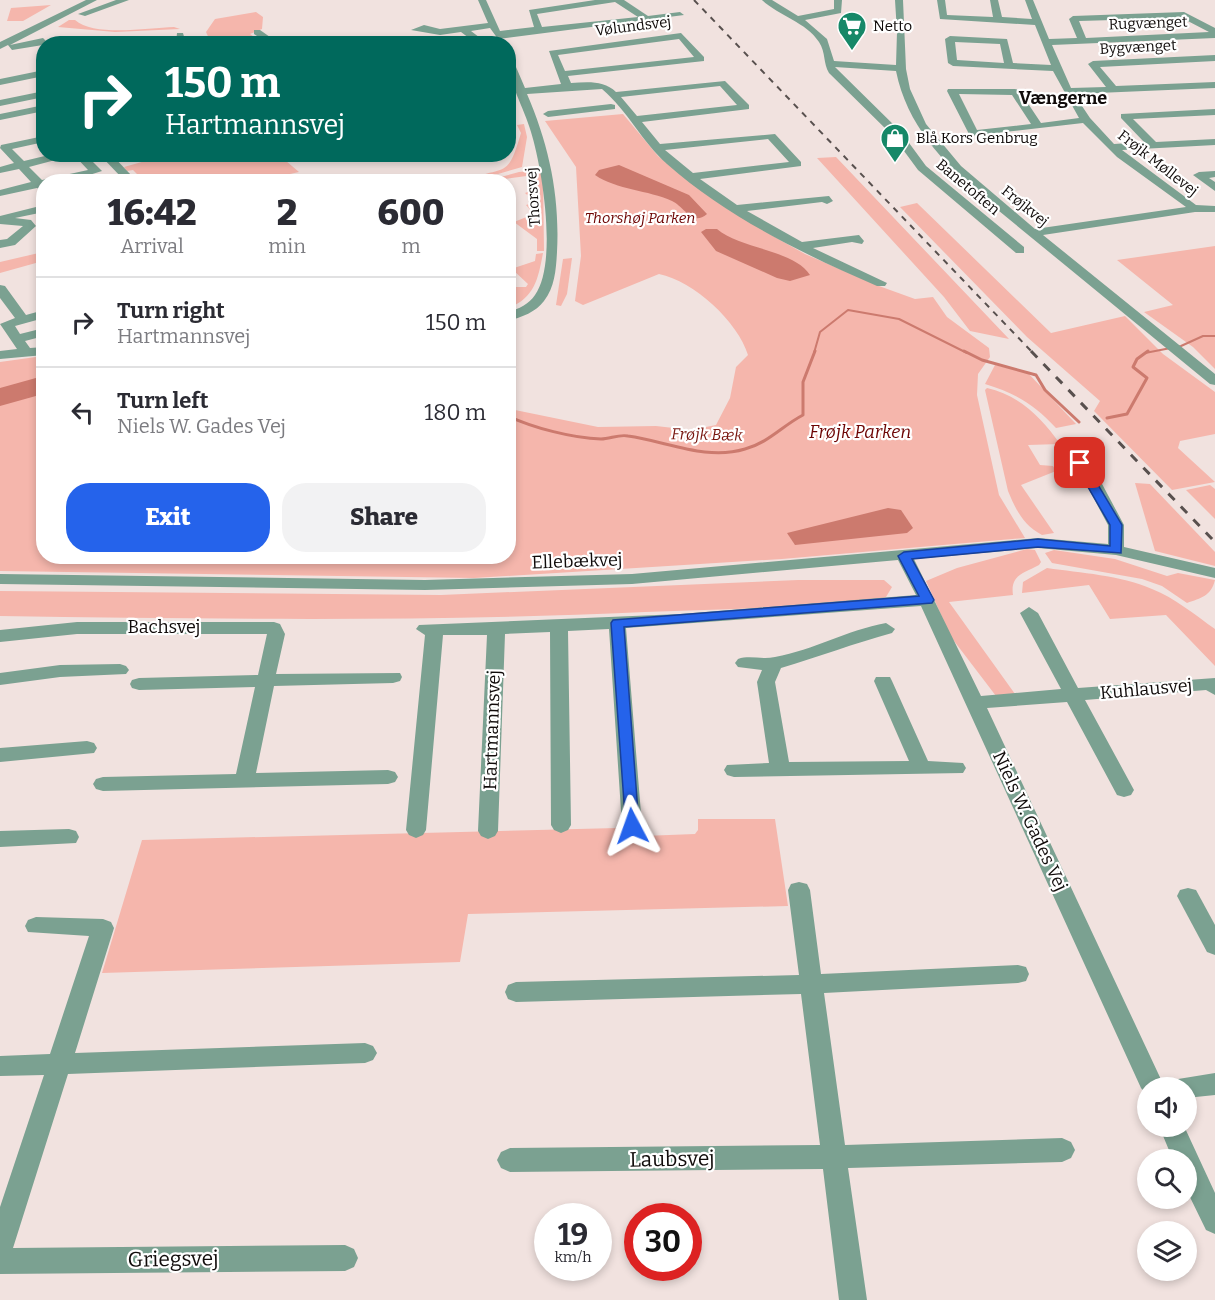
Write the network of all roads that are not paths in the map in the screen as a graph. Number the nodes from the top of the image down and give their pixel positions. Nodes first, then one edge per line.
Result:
1 (93, 0) edge
2 (125, 0) edge
3 (482, 0) edge
4 (613, 0) edge
5 (618, 0) edge
6 (766, 0) edge
7 (838, 0) edge
8 (941, 0) edge
9 (994, 0) edge
10 (1029, 0) edge
11 (899, 1) edge
12 (680, 15) dead end
13 (647, 19) junction
14 (795, 19) junction
15 (998, 20) junction
16 (1038, 22) junction
17 (416, 30) dead end
18 (464, 30) junction
19 (258, 32) dead end
20 (540, 32) junction
21 (1215, 33) edge
22 (498, 34) edge
23 (40, 36) edge
24 (263, 36) edge
25 (473, 36) edge
26 (1082, 40) junction
27 (1047, 42) junction
28 (36, 43) edge
29 (0, 48) edge
30 (1215, 58) edge
31 (828, 64) junction
32 (1009, 66) junction
33 (901, 68) junction
34 (1059, 68) junction
35 (562, 74) junction
36 (36, 75) edge
37 (516, 77) edge
38 (0, 82) edge
39 (1215, 85) edge
40 (1113, 89) junction
41 (516, 90) edge
42 (522, 90) junction
43 (567, 91) junction
44 (1069, 91) junction
45 (600, 94) dead end
46 (36, 96) edge
47 (540, 100) dead end
48 (612, 101) junction
49 (0, 103) edge
50 (36, 109) edge
51 (581, 112) junction
52 (1215, 112) edge
53 (548, 114) dead end
54 (0, 116) edge
55 (633, 120) junction
56 (1086, 120) junction
57 (1038, 126) junction
58 (36, 141) edge
59 (1215, 142) edge
60 (1153, 145) junction
61 (1113, 147) junction
62 (2, 148) edge
63 (656, 148) junction
64 (36, 162) edge
65 (86, 162) edge
66 (112, 162) edge
67 (22, 165) junction
68 (0, 170) edge
69 (96, 171) junction
70 (84, 174) edge
71 (99, 174) edge
72 (124, 174) edge
73 (1215, 174) edge
74 (691, 177) junction
75 (36, 180) edge
76 (36, 187) edge
77 (1215, 188) edge
78 (0, 193) edge
79 (827, 201) dead end
80 (738, 208) junction
81 (1192, 208) junction
82 (1215, 209) edge
83 (36, 210) edge
84 (0, 219) edge
85 (1033, 234) junction
86 (858, 241) dead end
87 (0, 244) edge
88 (800, 246) junction
89 (1020, 250) dead end
90 (879, 280) dead end
91 (0, 289) edge
92 (516, 314) edge
93 (36, 316) edge
94 (23, 319) junction
95 (36, 334) edge
96 (17, 339) junction
97 (36, 352) edge
98 (26, 353) junction
99 (3, 356) edge
100 (1215, 381) edge
101 (1066, 443) dead end
102 (1116, 550) junction
103 (904, 556) junction
104 (1215, 573) edge
105 (0, 579) edge
106 (927, 600) junction
107 (852, 606) junction
108 (1029, 613) dead end
109 (617, 623) junction
110 (559, 626) junction
111 (496, 629) junction
112 (886, 629) dead end
113 (862, 633) junction
114 (0, 636) edge
115 (744, 663) dead end
116 (773, 664) junction
117 (120, 670) dead end
118 (393, 677) dead end
119 (0, 680) edge
120 (266, 680) junction
121 (883, 681) dead end
122 (139, 684) dead end
123 (1215, 689) edge
124 (1073, 695) junction
125 (975, 703) junction
126 (87, 748) dead end
127 (0, 755) edge
128 (921, 767) junction
129 (780, 768) junction
130 (956, 768) dead end
131 (734, 770) dead end
132 (388, 777) dead end
133 (244, 781) junction
134 (103, 784) dead end
135 (1124, 790) dead end
136 (561, 825) dead end
137 (632, 826) dead end
138 (416, 830) dead end
139 (488, 831) dead end
140 (69, 837) dead end
141 (0, 839) edge
142 (799, 890) dead end
143 (1188, 896) dead end
144 (36, 926) dead end
145 (1215, 946) edge
146 (1018, 974) dead end
147 (812, 984) junction
148 (516, 992) dead end
149 (365, 1053) dead end
150 (60, 1064) junction
151 (0, 1066) edge
152 (1148, 1077) edge
153 (1215, 1084) edge
154 (1197, 1086) edge
155 (1062, 1150) dead end
156 (834, 1157) junction
157 (510, 1161) dead end
158 (1197, 1183) edge
159 (1215, 1221) edge
160 (0, 1247) edge
161 (345, 1258) dead end
162 (0, 1261) edge
163 (853, 1300) edge

1 - 29 street
2 - 23 street
3 - 22 street
4 - 20 street
5 - 13 street
6 - 14 street, Banetoften
7 - 14 street
8 - 15 street
9 - 15 street
10 - 16 street, Frøjk Møllevej
11 - 33 street, Frøjkvej
12 - 13 street
13 - 20 street
14 - 31 street, Banetoften
15 - 16 street
16 - 27 street, Frøjk Møllevej
17 - 18 street
18 - 22 street
18 - 25 street
19 - 24 street
20 - 22 street
21 - 26 street, Rugvænget
21 - 26 street, Rugvænget
26 - 27 street, Rugvænget
27 - 34 street, Frøjk Møllevej
28 - 29 street
30 - 40 street, Bygvænget
31 - 33 street
31 - 89 street, Banetoften
32 - 32 street
32 - 34 street
33 - 85 street, Frøjkvej
34 - 44 street, Frøjk Møllevej
35 - 35 street, Vølundsvej
35 - 43 street, Vølundsvej
36 - 38 street
37 - 42 street, Thorsvej
39 - 40 street
40 - 44 street
41 - 42 street
42 - 43 street
42 - 92 street, Thorsvej
43 - 45 street
43 - 47 street
43 - 48 street
43 - 51 street, Vølundsvej
44 - 56 street, Frøjk Møllevej
46 - 49 street
48 - 51 street
48 - 55 street
48 - 55 street
50 - 54 street
51 - 53 street
52 - 60 street
55 - 63 street
56 - 57 street
56 - 61 street, Frøjk Møllevej
57 - 57 street
58 - 62 street
59 - 60 street
60 - 61 street
61 - 81 street, Frøjk Møllevej
62 - 67 street
63 - 74 street
63 - 74 street
64 - 67 street
65 - 69 street
66 - 72 street
67 - 68 street
67 - 75 street
69 - 70 street
69 - 71 street
73 - 77 street
74 - 80 street
76 - 78 street
79 - 80 street
80 - 88 street
81 - 82 street
81 - 85 street, Frøjk Møllevej
83 - 84 street
84 - 87 street
85 - 100 street, Frøjkvej
86 - 88 street
88 - 90 street
91 - 94 street
93 - 94 street
94 - 96 street
95 - 96 street
96 - 98 street
97 - 98 street
98 - 99 street
101 - 102 street
102 - 103 street, Ellebækvej
102 - 104 street, Ellebækvej
103 - 105 street, Ellebækvej
103 - 106 street, Niels W. Gades Vej
106 - 107 street
106 - 125 street, Niels W. Gades Vej
107 - 109 street
107 - 113 street
108 - 124 street, Kuhlausvej
109 - 110 street
109 - 137 street
110 - 111 street
110 - 136 street
111 - 138 street
111 - 139 street, Hartmannsvej
112 - 113 street
113 - 116 street
114 - 120 street, Bachsvej
115 - 116 street
116 - 129 street
117 - 119 street
118 - 120 street
120 - 122 street
120 - 133 street, Bachsvej
121 - 128 street
123 - 124 street, Kuhlausvej
124 - 125 street, Kuhlausvej
124 - 135 street, Kuhlausvej
125 - 152 street, Niels W. Gades Vej
126 - 127 street
128 - 129 street
128 - 130 street
129 - 131 street
132 - 133 street
133 - 134 street
140 - 141 street
142 - 147 street
143 - 145 street
144 - 150 street
146 - 147 street
147 - 148 street
147 - 156 street
149 - 150 street
150 - 151 street
150 - 160 street
153 - 154 street
155 - 156 street, Laubsvej
156 - 157 street, Laubsvej
156 - 163 street
158 - 159 street
161 - 162 street, Griegsvej

